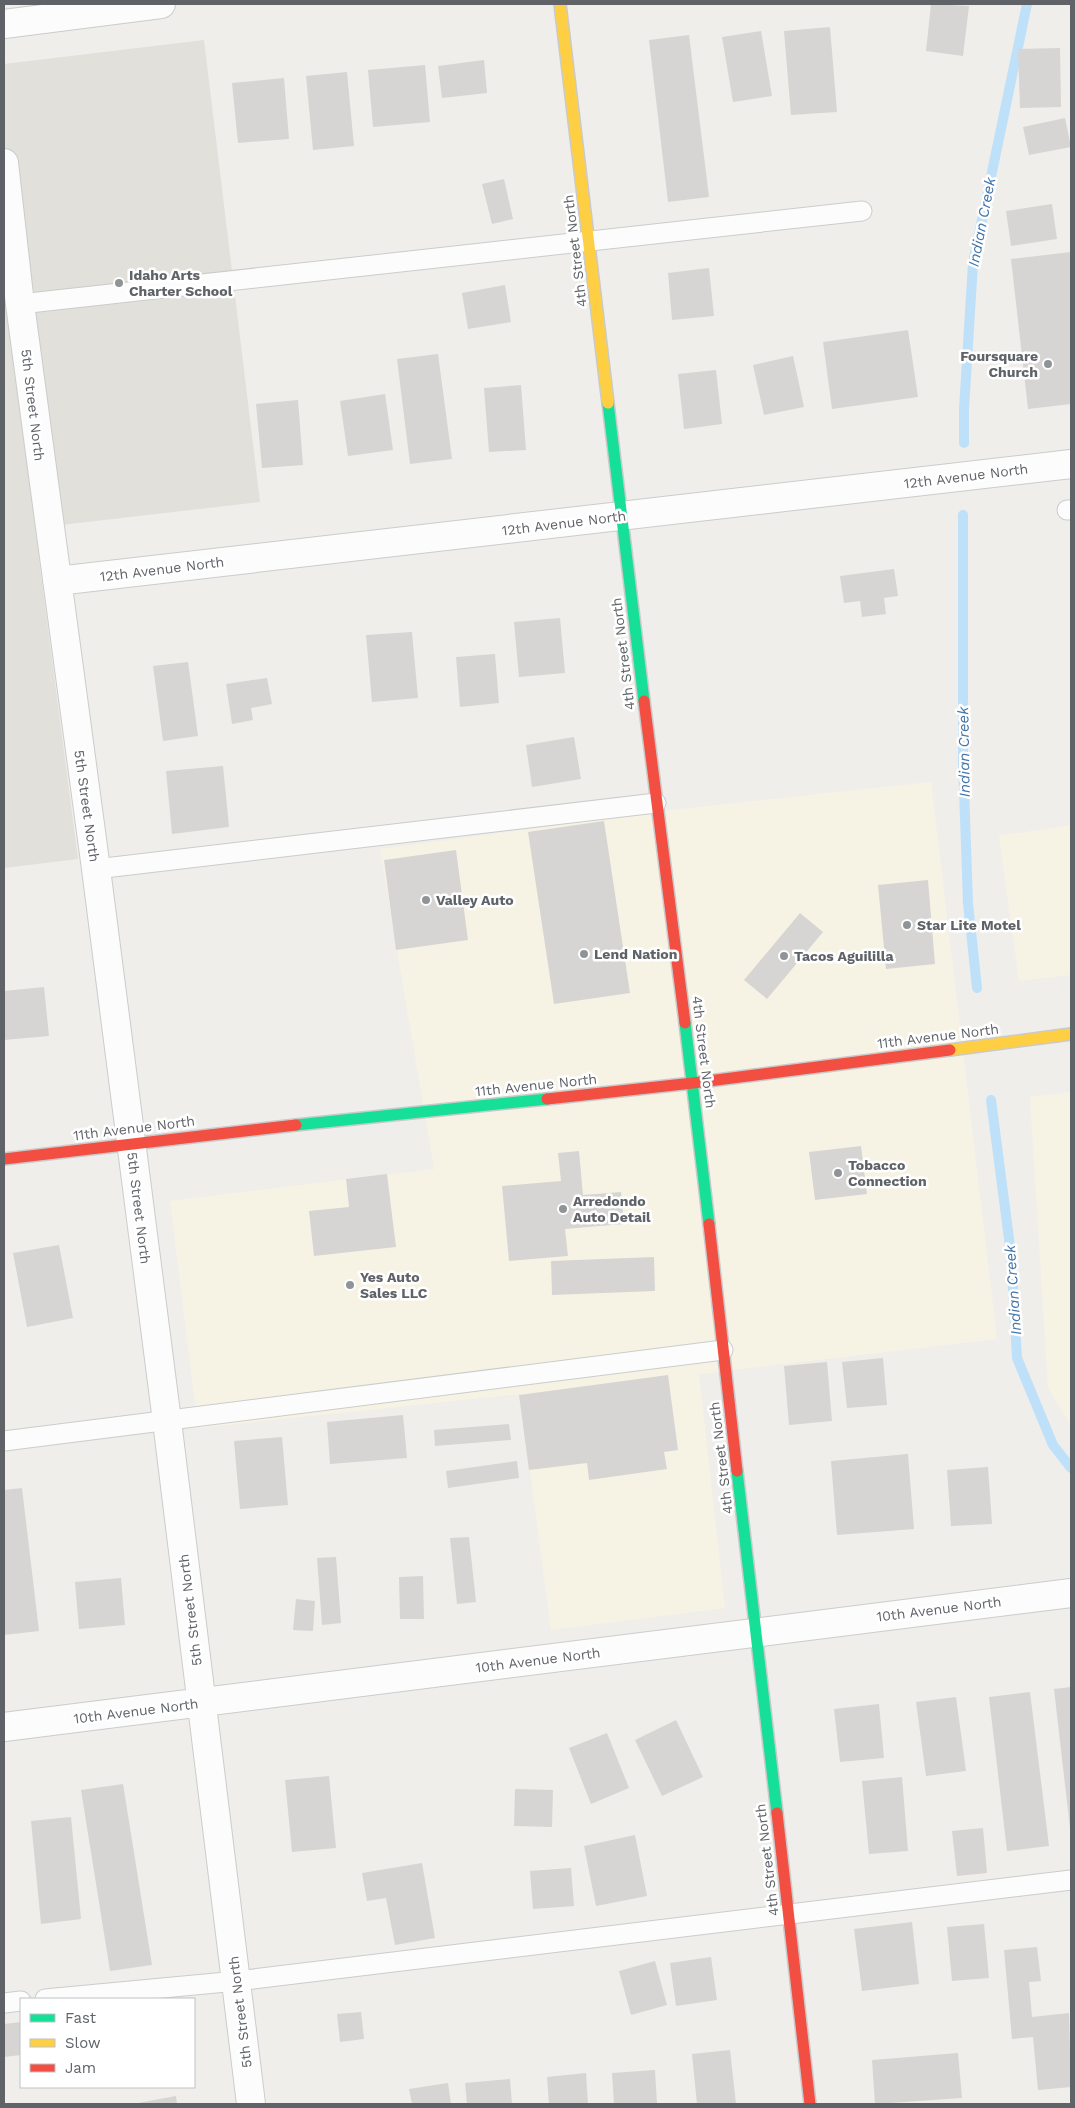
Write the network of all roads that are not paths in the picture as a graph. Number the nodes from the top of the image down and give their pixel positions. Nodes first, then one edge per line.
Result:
1 (161, 4) edge
2 (560, 4) edge
3 (4, 24) edge
4 (4, 163) edge
5 (862, 211) dead end
6 (588, 241) junction
7 (20, 304) junction
8 (1071, 464) edge
9 (621, 516) junction
10 (56, 582) junction
11 (656, 803) junction
12 (96, 869) junction
13 (1071, 1034) edge
14 (693, 1083) junction
15 (131, 1143) junction
16 (4, 1159) edge
17 (723, 1350) junction
18 (167, 1421) junction
19 (4, 1441) edge
20 (1071, 1593) edge
21 (756, 1632) junction
22 (201, 1703) junction
23 (4, 1727) edge
24 (1071, 1880) edge
25 (788, 1913) junction
26 (237, 1982) junction
27 (56, 1998) edge
28 (20, 2002) edge
29 (4, 2003) edge
30 (252, 2104) edge
31 (810, 2104) edge

1 - 3 street
2 - 6 street, 4th Street North
4 - 7 street, 5th Street North
5 - 6 lane
6 - 7 lane
6 - 9 street, 4th Street North
7 - 10 street, 5th Street North
8 - 9 street, 12th Avenue North
9 - 10 street, 12th Avenue North
9 - 11 street, 4th Street North
10 - 12 street, 5th Street North
11 - 12 lane
11 - 14 street, 4th Street North
12 - 15 street, 5th Street North
13 - 14 street, 11th Avenue North
14 - 15 street, 11th Avenue North
14 - 17 street, 4th Street North
15 - 16 street, 11th Avenue North
15 - 18 street, 5th Street North
17 - 18 lane
17 - 21 street, 4th Street North
18 - 19 lane
18 - 22 street, 5th Street North
20 - 21 street, 10th Avenue North
21 - 22 street, 10th Avenue North
21 - 25 street, 4th Street North
22 - 23 street, 10th Avenue North
22 - 26 street, 5th Street North
24 - 25 lane
25 - 26 lane
25 - 31 street, 4th Street North
26 - 27 lane
26 - 30 street, 5th Street North
28 - 29 lane

